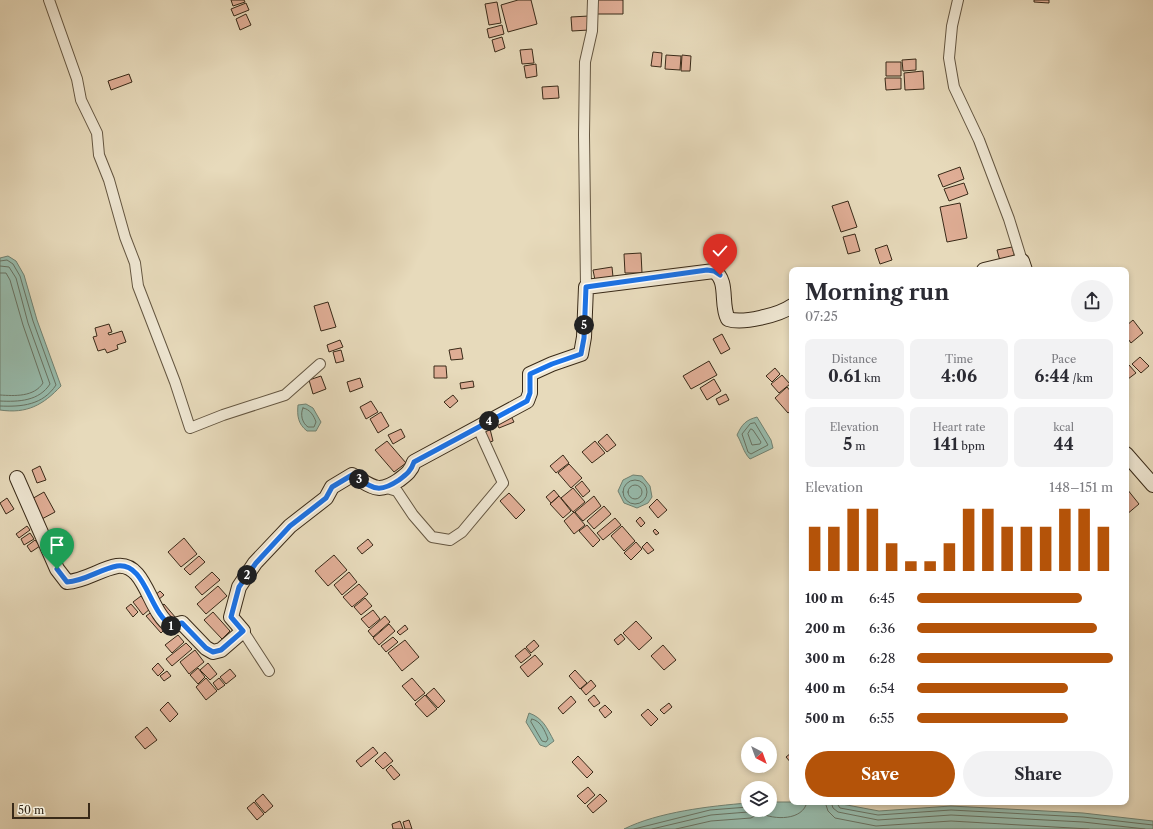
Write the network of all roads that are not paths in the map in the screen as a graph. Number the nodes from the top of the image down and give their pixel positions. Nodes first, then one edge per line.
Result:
1 (49, 0) edge
2 (593, 0) edge
3 (958, 0) edge
4 (1023, 266) edge
5 (586, 287) junction
6 (789, 308) edge
7 (320, 364) dead end
8 (478, 428) junction
9 (1129, 457) edge
10 (17, 478) dead end
11 (1153, 485) edge
12 (387, 488) junction
13 (243, 631) junction
14 (269, 671) dead end

1 - 7 street
2 - 5 street
3 - 4 street
5 - 6 main road
5 - 8 main road
8 - 12 main road
8 - 12 street
9 - 11 main road
10 - 13 main road
12 - 13 main road
13 - 14 street

